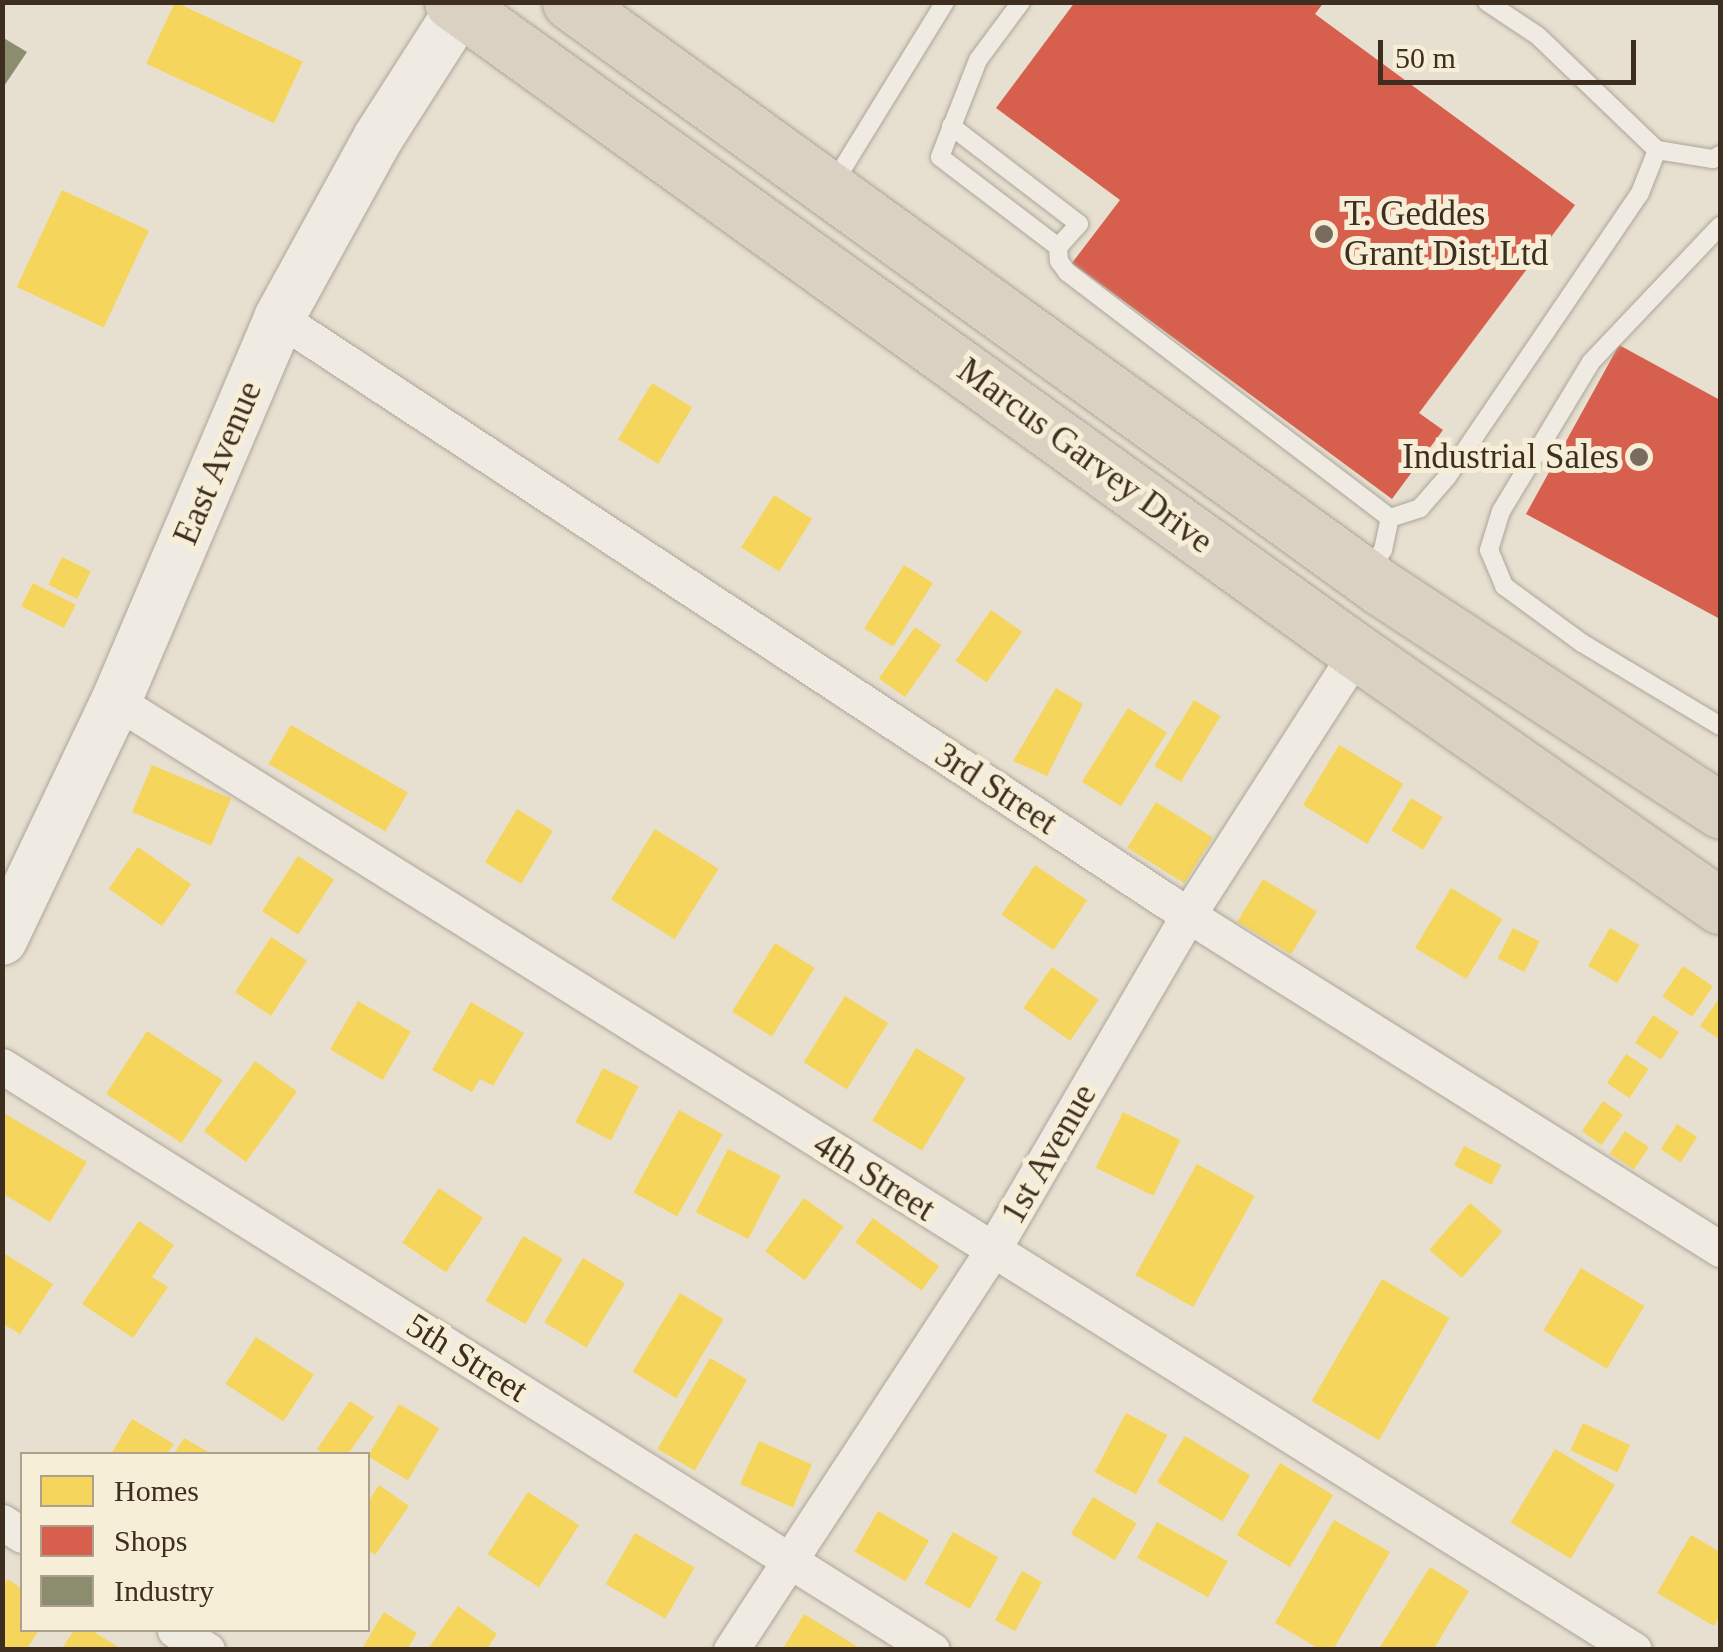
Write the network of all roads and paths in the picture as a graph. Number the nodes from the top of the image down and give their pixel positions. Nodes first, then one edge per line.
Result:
1 (570, 2) edge
2 (946, 2) edge
3 (1021, 2) edge
4 (1487, 2) edge
5 (459, 5) edge
6 (951, 126) junction
7 (1657, 150) junction
8 (1720, 155) edge
9 (830, 189) junction
10 (1720, 226) edge
11 (1058, 247) junction
12 (280, 318) junction
13 (1390, 518) junction
14 (1365, 576) junction
15 (1356, 652) junction
16 (116, 701) junction
17 (1720, 726) edge
18 (1720, 810) edge
19 (1720, 906) edge
20 (1188, 915) junction
21 (2, 940) edge
22 (2, 1066) edge
23 (1720, 1250) edge
24 (992, 1251) junction
25 (789, 1559) junction
26 (178, 1632) edge
27 (208, 1650) edge
28 (731, 1650) edge
29 (932, 1650) edge
30 (1634, 1650) edge

1 - 9 highway, Marcus Garvey Drive
2 - 9 lane
3 - 6 lane
4 - 7 lane
5 - 12 main road, East Avenue
5 - 15 highway, Marcus Garvey Drive
6 - 11 lane
6 - 11 lane
7 - 8 lane
7 - 13 lane
9 - 14 highway, Marcus Garvey Drive
10 - 17 lane
11 - 13 lane
12 - 16 main road, East Avenue
12 - 20 street, 3rd Street
13 - 14 lane
14 - 18 highway, Marcus Garvey Drive
15 - 19 highway, Marcus Garvey Drive
15 - 20 street, 1st Avenue
16 - 21 main road, East Avenue
16 - 24 street, 4th Street
20 - 23 street, 3rd Street
20 - 24 street, 1st Avenue
22 - 25 street, 5th Street
24 - 25 street, 1st Avenue
24 - 30 street, 4th Street
25 - 28 street, 1st Avenue
25 - 29 street, 5th Street
26 - 27 street

